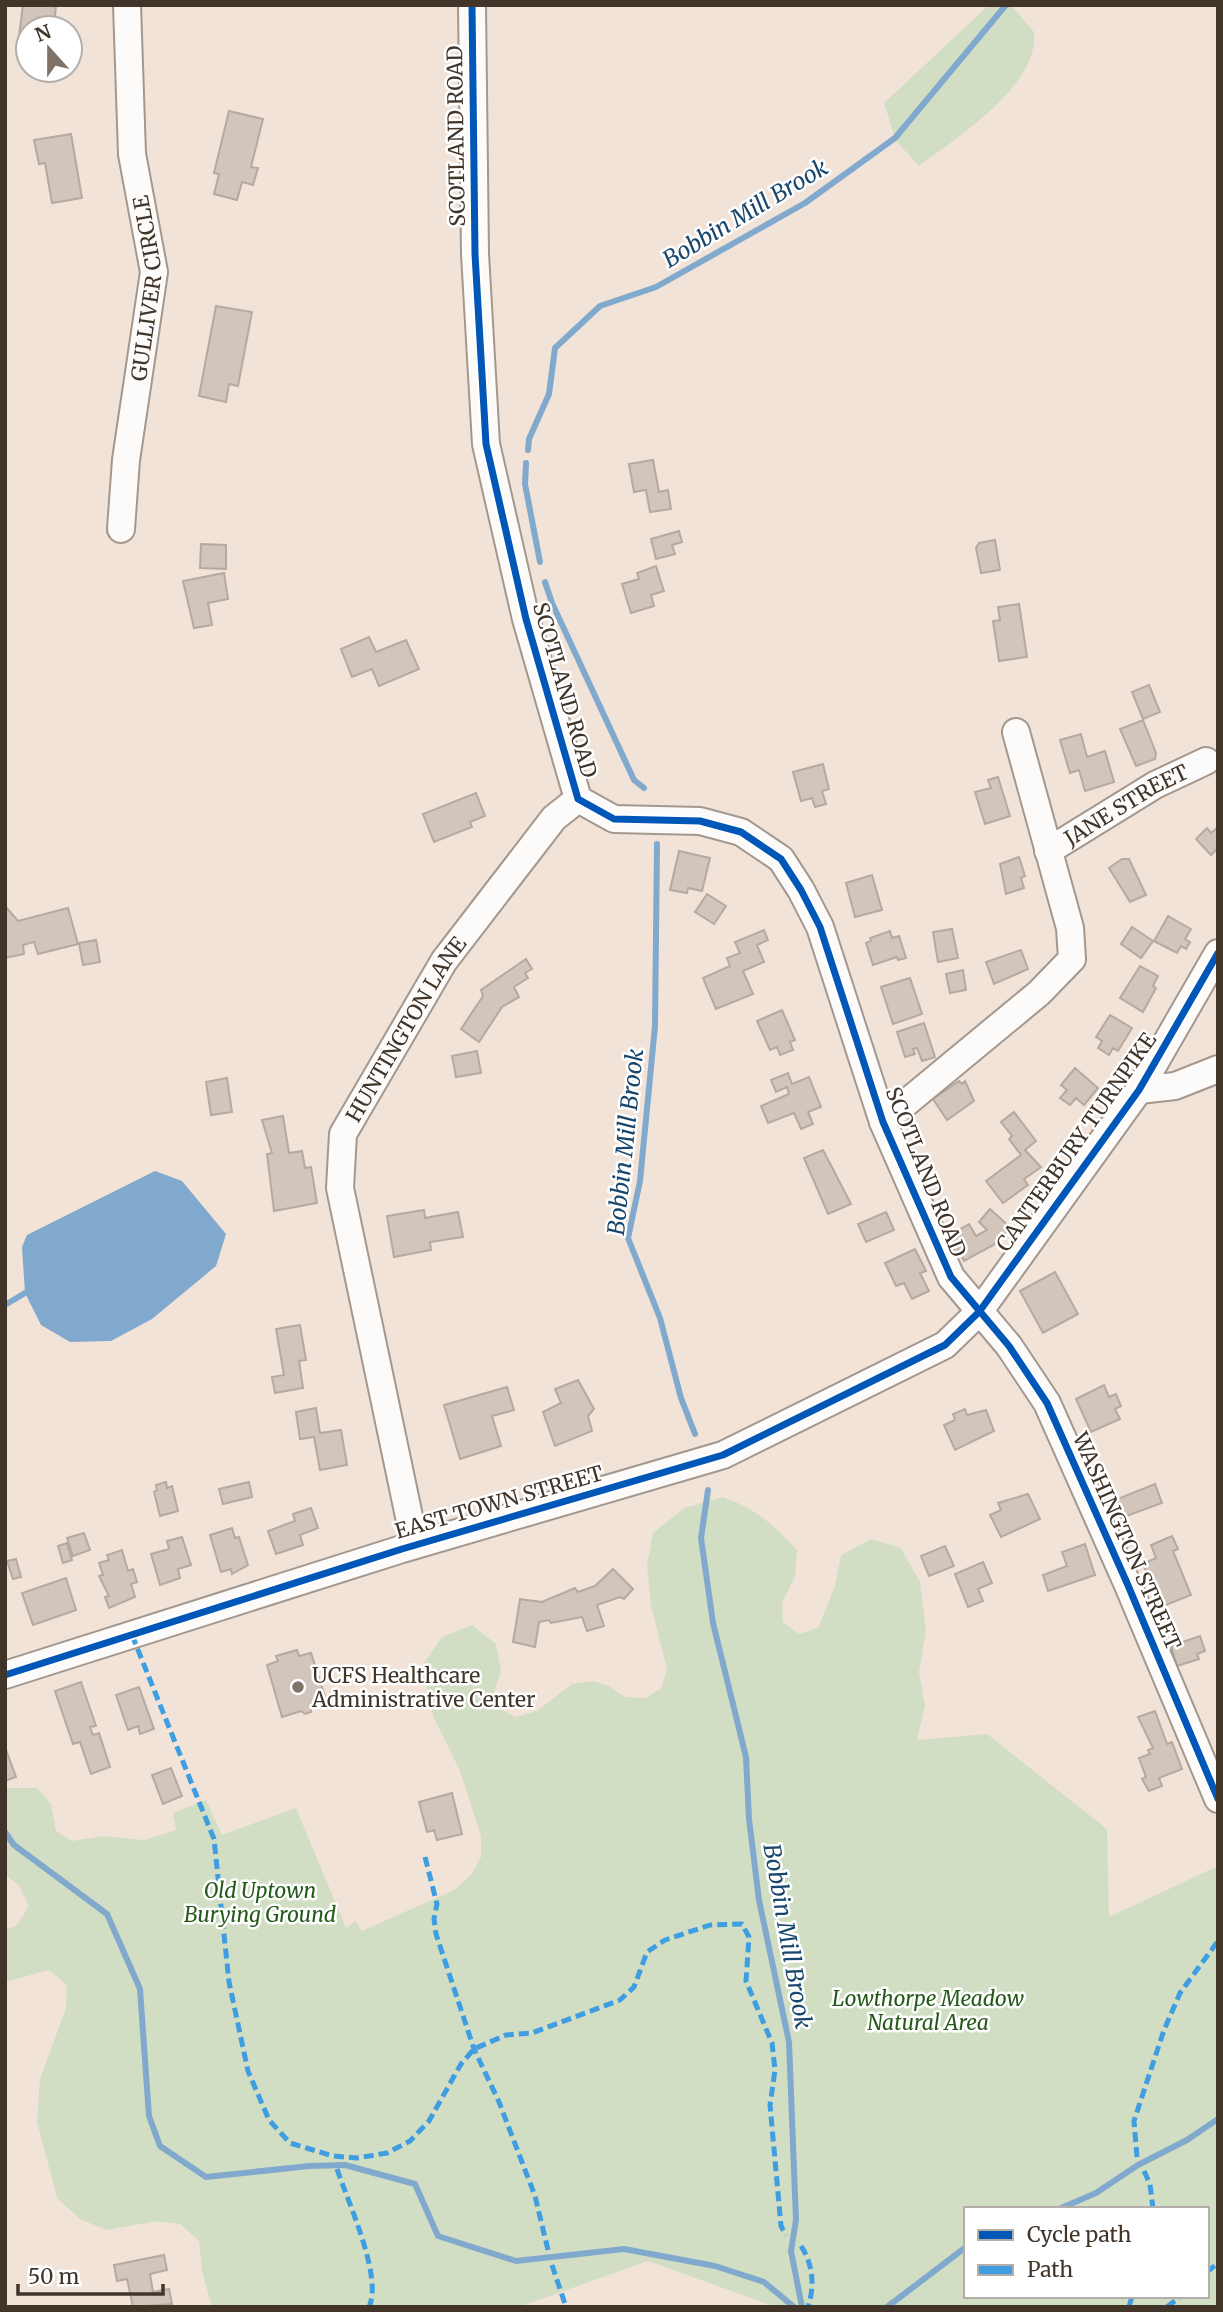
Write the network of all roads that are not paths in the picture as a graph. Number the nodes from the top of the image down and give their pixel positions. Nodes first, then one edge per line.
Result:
1 (127, 5) edge
2 (472, 5) edge
3 (121, 529) dead end
4 (1016, 732) dead end
5 (1206, 761) dead end
6 (578, 799) junction
7 (1048, 851) junction
8 (1218, 953) edge
9 (1218, 1069) edge
10 (1139, 1090) junction
11 (883, 1122) junction
12 (979, 1312) junction
13 (415, 1545) junction
14 (5, 1675) edge
15 (1218, 1799) edge

1 - 3 street, GULLIVER CIRCLE
2 - 6 street, SCOTLAND ROAD
4 - 7 street
5 - 7 street, JANE STREET
6 - 11 street, SCOTLAND ROAD
6 - 13 street, HUNTINGTON LANE
7 - 11 street
8 - 10 street, CANTERBURY TURNPIKE
9 - 10 street
10 - 12 street, CANTERBURY TURNPIKE
11 - 12 street, SCOTLAND ROAD
12 - 13 street, EAST TOWN STREET
12 - 15 street, WASHINGTON STREET
13 - 14 street, EAST TOWN STREET

